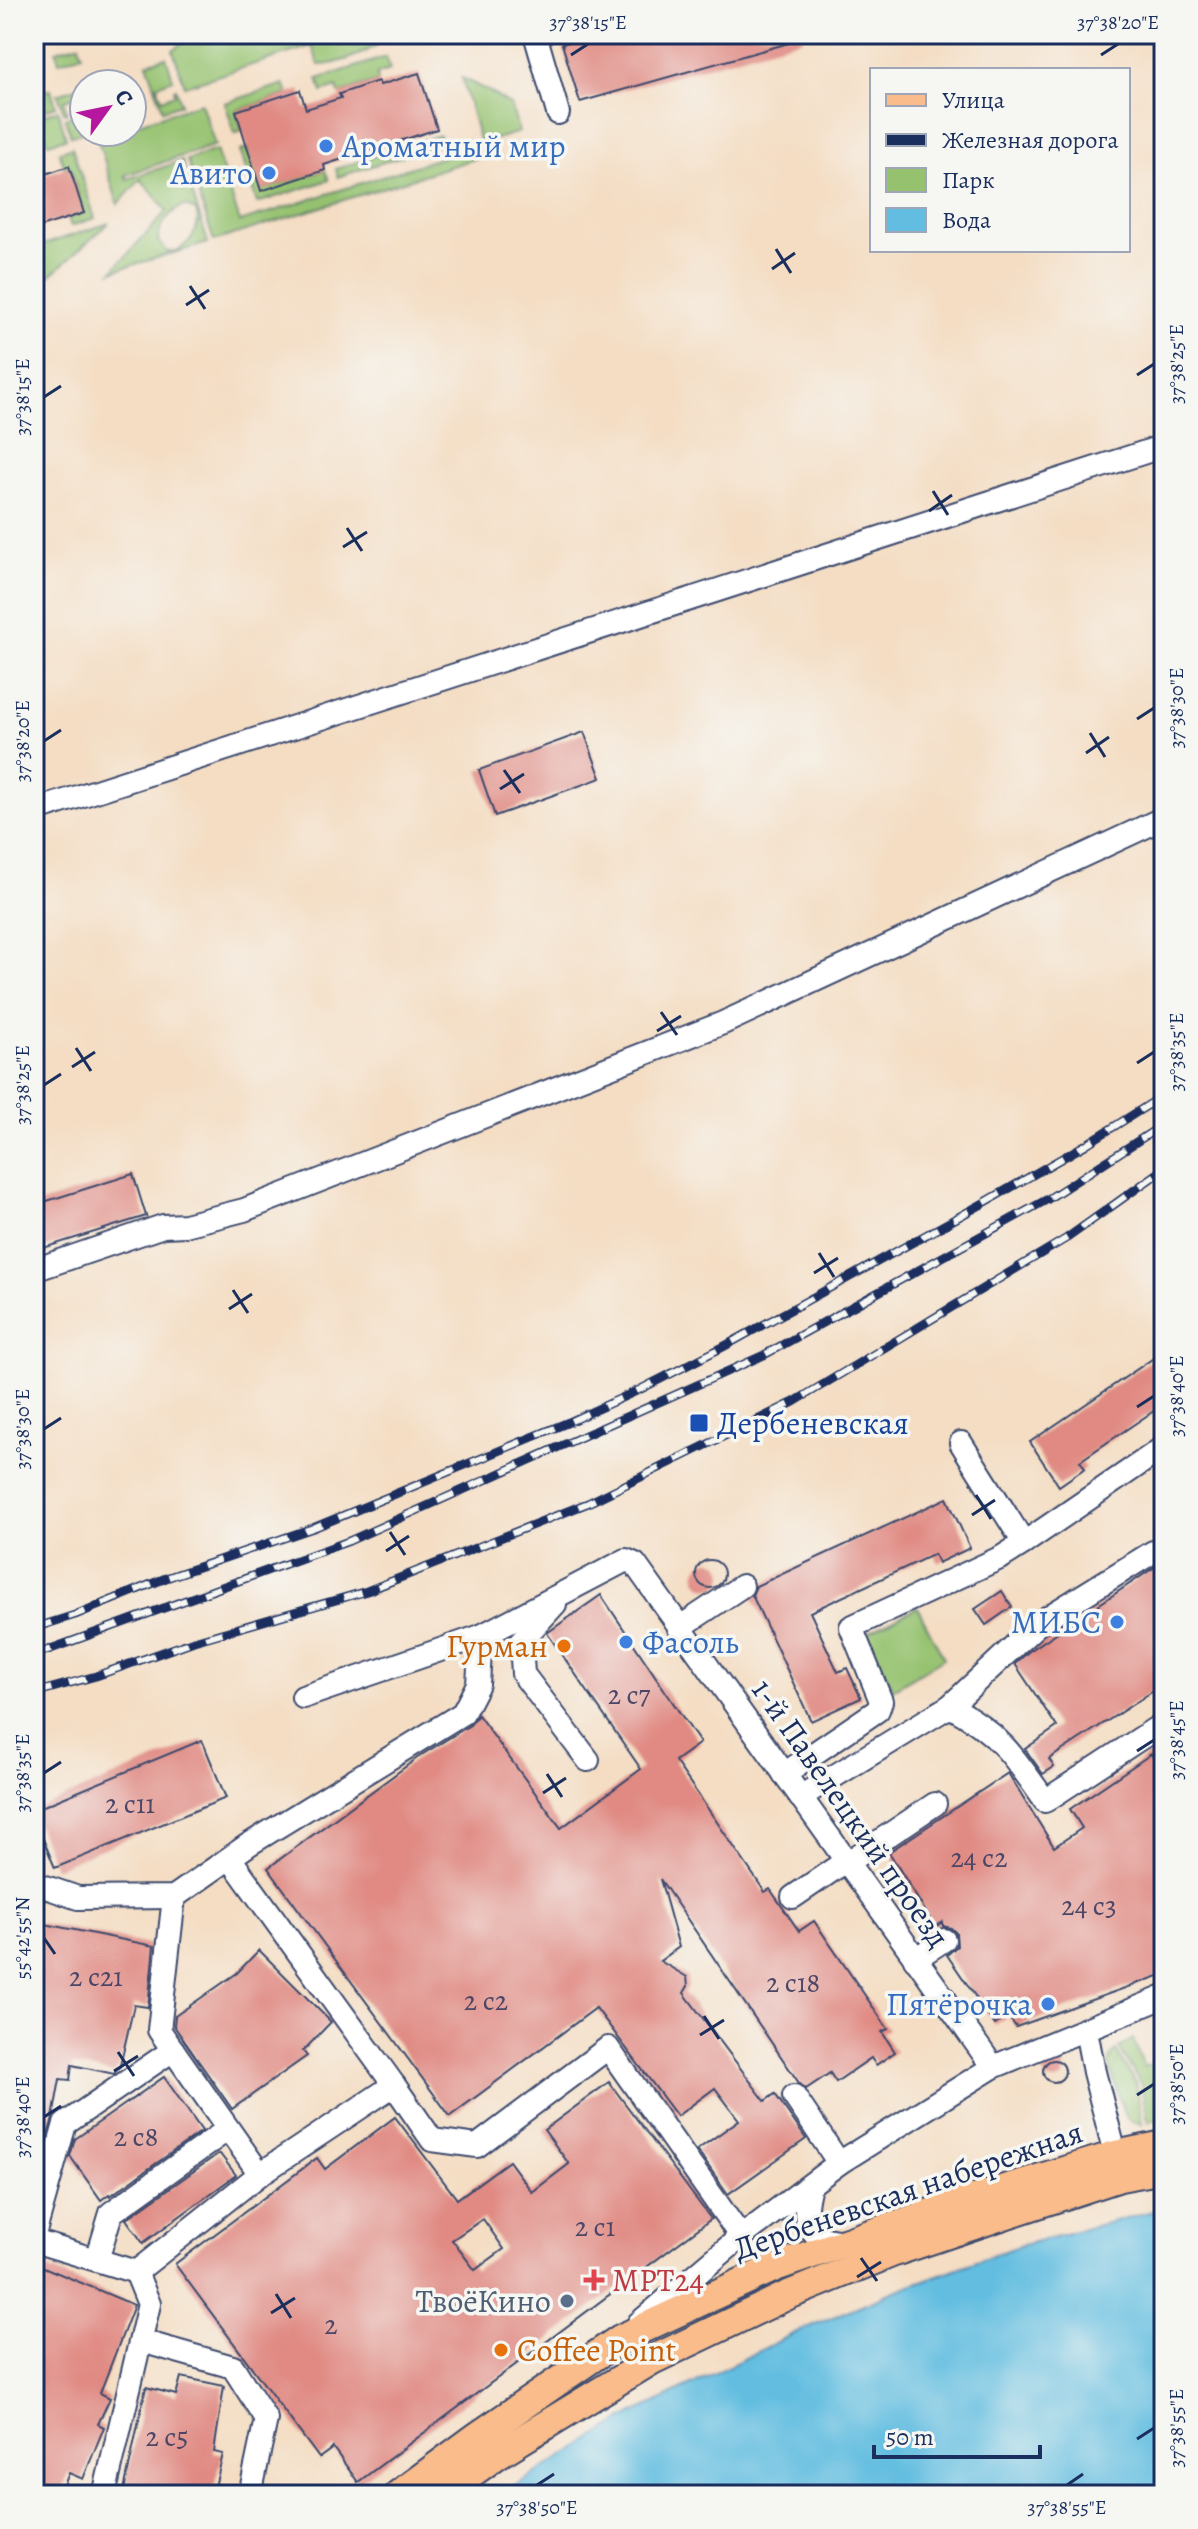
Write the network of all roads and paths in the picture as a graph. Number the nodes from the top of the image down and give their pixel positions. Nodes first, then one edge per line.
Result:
1 (535, 34) edge
2 (558, 113) dead end
3 (1164, 446) edge
4 (34, 811) edge
5 (1164, 818) edge
6 (34, 1270) edge
7 (961, 1443) dead end
8 (1164, 1447) edge
9 (1024, 1543) junction
10 (1153, 1552) dead end
11 (742, 1586) dead end
12 (567, 1592) junction
13 (679, 1628) junction
14 (481, 1636) junction
15 (303, 1697) dead end
16 (950, 1706) junction
17 (1164, 1723) edge
18 (588, 1760) dead end
19 (784, 1774) junction
20 (800, 1797) junction
21 (935, 1804) dead end
22 (230, 1858) junction
23 (846, 1862) junction
24 (34, 1883) edge
25 (174, 1897) junction
26 (793, 1897) dead end
27 (944, 1940) dead end
28 (915, 1959) junction
29 (1164, 1997) edge
30 (1086, 2030) junction
31 (173, 2050) junction
32 (993, 2067) junction
33 (394, 2085) junction
34 (794, 2096) dead end
35 (228, 2129) junction
36 (1164, 2145) edge
37 (839, 2163) junction
38 (1118, 2166) junction
39 (1164, 2169) edge
40 (260, 2174) junction
41 (810, 2186) junction
42 (769, 2216) junction
43 (808, 2224) junction
44 (34, 2235) edge
45 (741, 2237) junction
46 (34, 2241) edge
47 (844, 2241) junction
48 (813, 2253) junction
49 (97, 2260) junction
50 (136, 2272) junction
51 (786, 2296) junction
52 (620, 2339) junction
53 (141, 2341) junction
54 (104, 2495) edge
55 (250, 2495) edge
56 (398, 2495) edge
57 (441, 2495) edge

1 - 2 street
3 - 4 street
5 - 6 street
7 - 9 street
8 - 9 street
9 - 19 street
10 - 16 street
11 - 13 street
12 - 13 street, 1-й Павелецкий проезд
12 - 14 street
12 - 18 street
13 - 19 street, 1-й Павелецкий проезд
14 - 15 street
14 - 22 street
16 - 17 street
16 - 20 street
19 - 20 street, 1-й Павелецкий проезд
20 - 23 street, 1-й Павелецкий проезд
21 - 23 street
22 - 25 street
22 - 33 street
23 - 26 street
23 - 28 street, 1-й Павелецкий проезд
24 - 25 street
25 - 31 street
27 - 28 street
28 - 32 street, 1-й Павелецкий проезд
29 - 30 street
30 - 32 street
30 - 38 street
31 - 35 street
31 - 44 street
32 - 37 street
33 - 40 street
33 - 45 street
34 - 37 street
35 - 40 street
35 - 49 street
36 - 38 main road, Дербеневская набережная
37 - 41 street
38 - 39 main road, Дербеневская набережная
38 - 47 main road, Дербеневская набережная
38 - 51 main road, Дербеневская набережная
40 - 50 street
41 - 42 street
41 - 43 street
42 - 45 street
42 - 48 street
43 - 47 street
43 - 48 street
45 - 52 street
46 - 49 street
47 - 48 main road, Дербеневская набережная
48 - 51 street
48 - 52 main road, Дербеневская набережная
49 - 50 street
50 - 53 street
51 - 57 main road, Дербеневская набережная
52 - 56 main road, Дербеневская набережная
53 - 54 street
53 - 55 street

